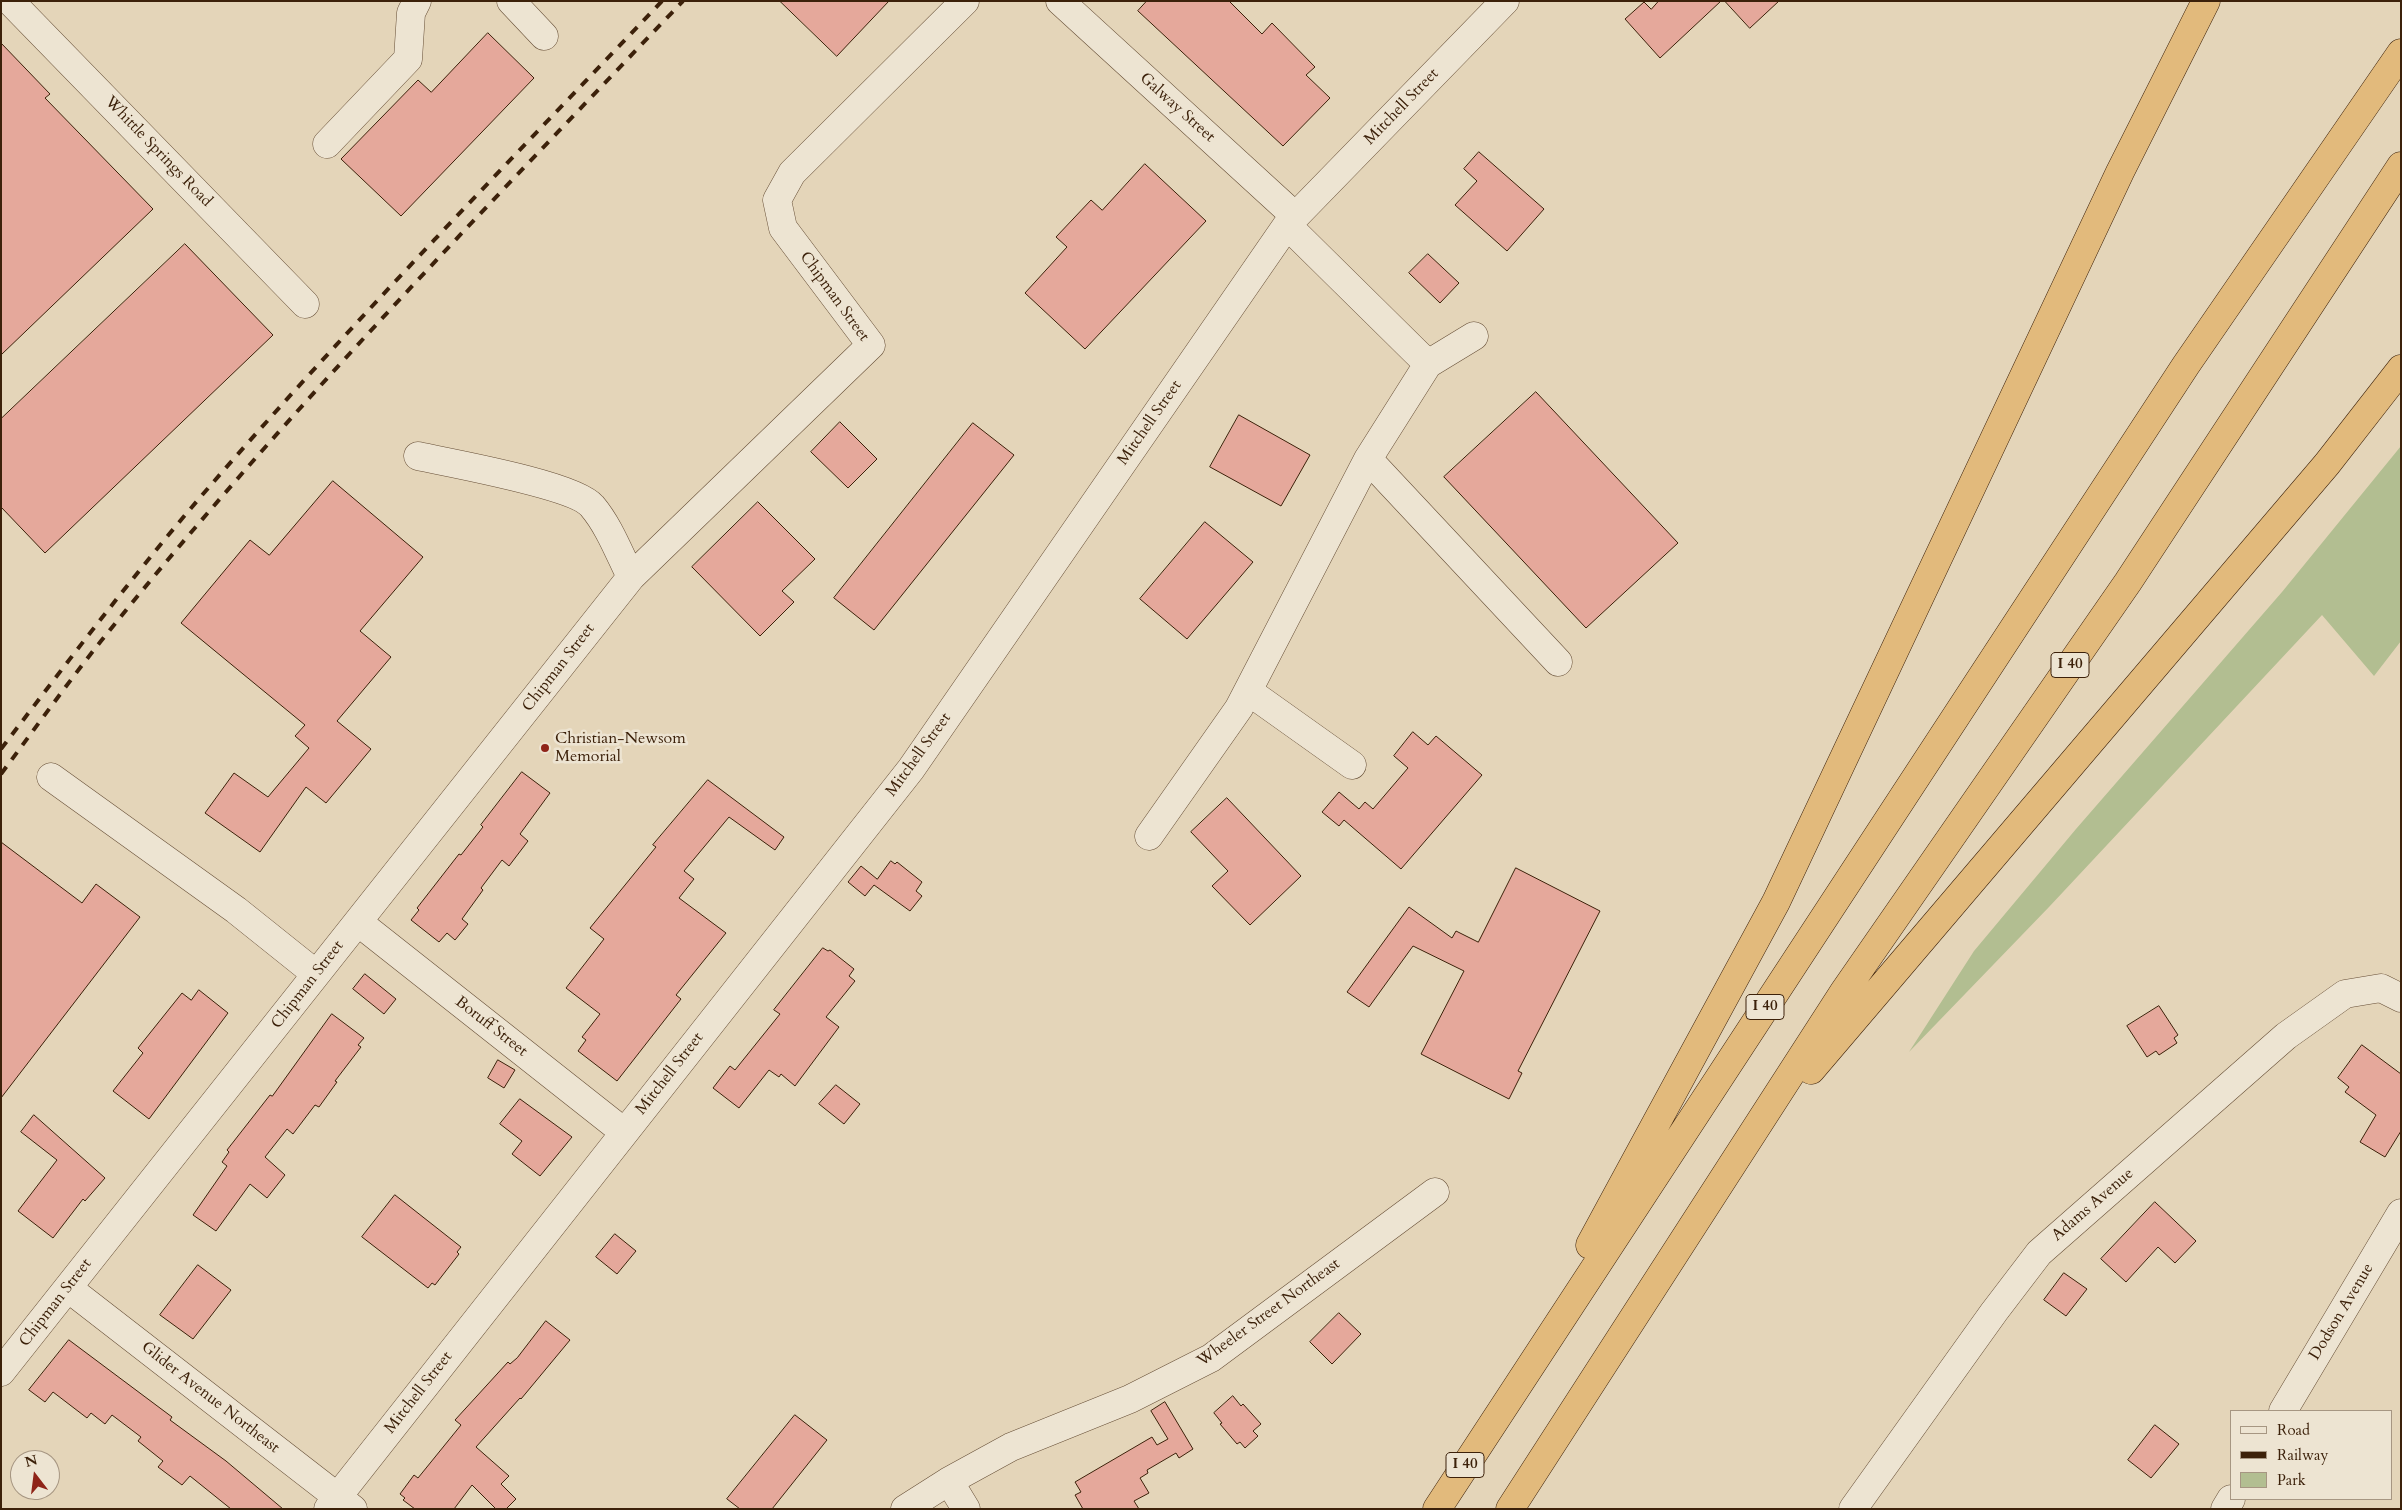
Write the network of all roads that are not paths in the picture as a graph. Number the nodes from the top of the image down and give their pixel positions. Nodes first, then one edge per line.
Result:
1 (10, 1) edge
2 (417, 1) edge
3 (512, 1) edge
4 (965, 1) edge
5 (1060, 1) edge
6 (1505, 1) edge
7 (2206, 1) edge
8 (544, 36) dead end
9 (2401, 53) edge
10 (327, 144) dead end
11 (2401, 166) edge
12 (1291, 221) junction
13 (306, 304) dead end
14 (1474, 336) dead end
15 (1428, 364) junction
16 (2401, 369) edge
17 (418, 456) dead end
18 (1368, 459) junction
19 (630, 576) junction
20 (1558, 662) dead end
21 (1248, 691) junction
22 (1352, 765) dead end
23 (51, 777) dead end
24 (1149, 836) dead end
25 (358, 922) junction
26 (316, 974) junction
27 (2401, 998) edge
28 (624, 1132) junction
29 (1735, 1161) junction
30 (1435, 1192) dead end
31 (2401, 1213) edge
32 (68, 1288) junction
33 (1, 1372) edge
34 (2284, 1410) edge
35 (1493, 1422) junction
36 (949, 1480) junction
37 (340, 1505) edge
38 (905, 1509) edge
39 (966, 1509) edge
40 (1437, 1509) edge
41 (1510, 1509) edge
42 (1854, 1509) edge

1 - 13 street, Whittle Springs Road
2 - 10 street
3 - 8 street
4 - 19 street, Chipman Street
5 - 12 street, Galway Street
6 - 12 street, Mitchell Street
7 - 35 highway
9 - 35 highway, I 40
11 - 29 highway, I 40
12 - 15 street, Galway Street
12 - 28 street, Mitchell Street
14 - 15 street
15 - 18 street
16 - 29 highway
17 - 19 street
18 - 20 street
18 - 21 street
19 - 25 street, Chipman Street
21 - 22 street
21 - 24 street
23 - 26 street
25 - 26 street, Chipman Street
25 - 28 street, Boruff Street
26 - 32 street, Chipman Street
27 - 42 street, Adams Avenue
28 - 37 street, Mitchell Street
29 - 41 highway, I 40
30 - 36 street, Wheeler Street Northeast
31 - 34 street, Dodson Avenue
32 - 33 street, Chipman Street
32 - 37 street, Glider Avenue Northeast
35 - 40 highway, I 40
36 - 38 street, Wheeler Street Northeast
36 - 39 street

